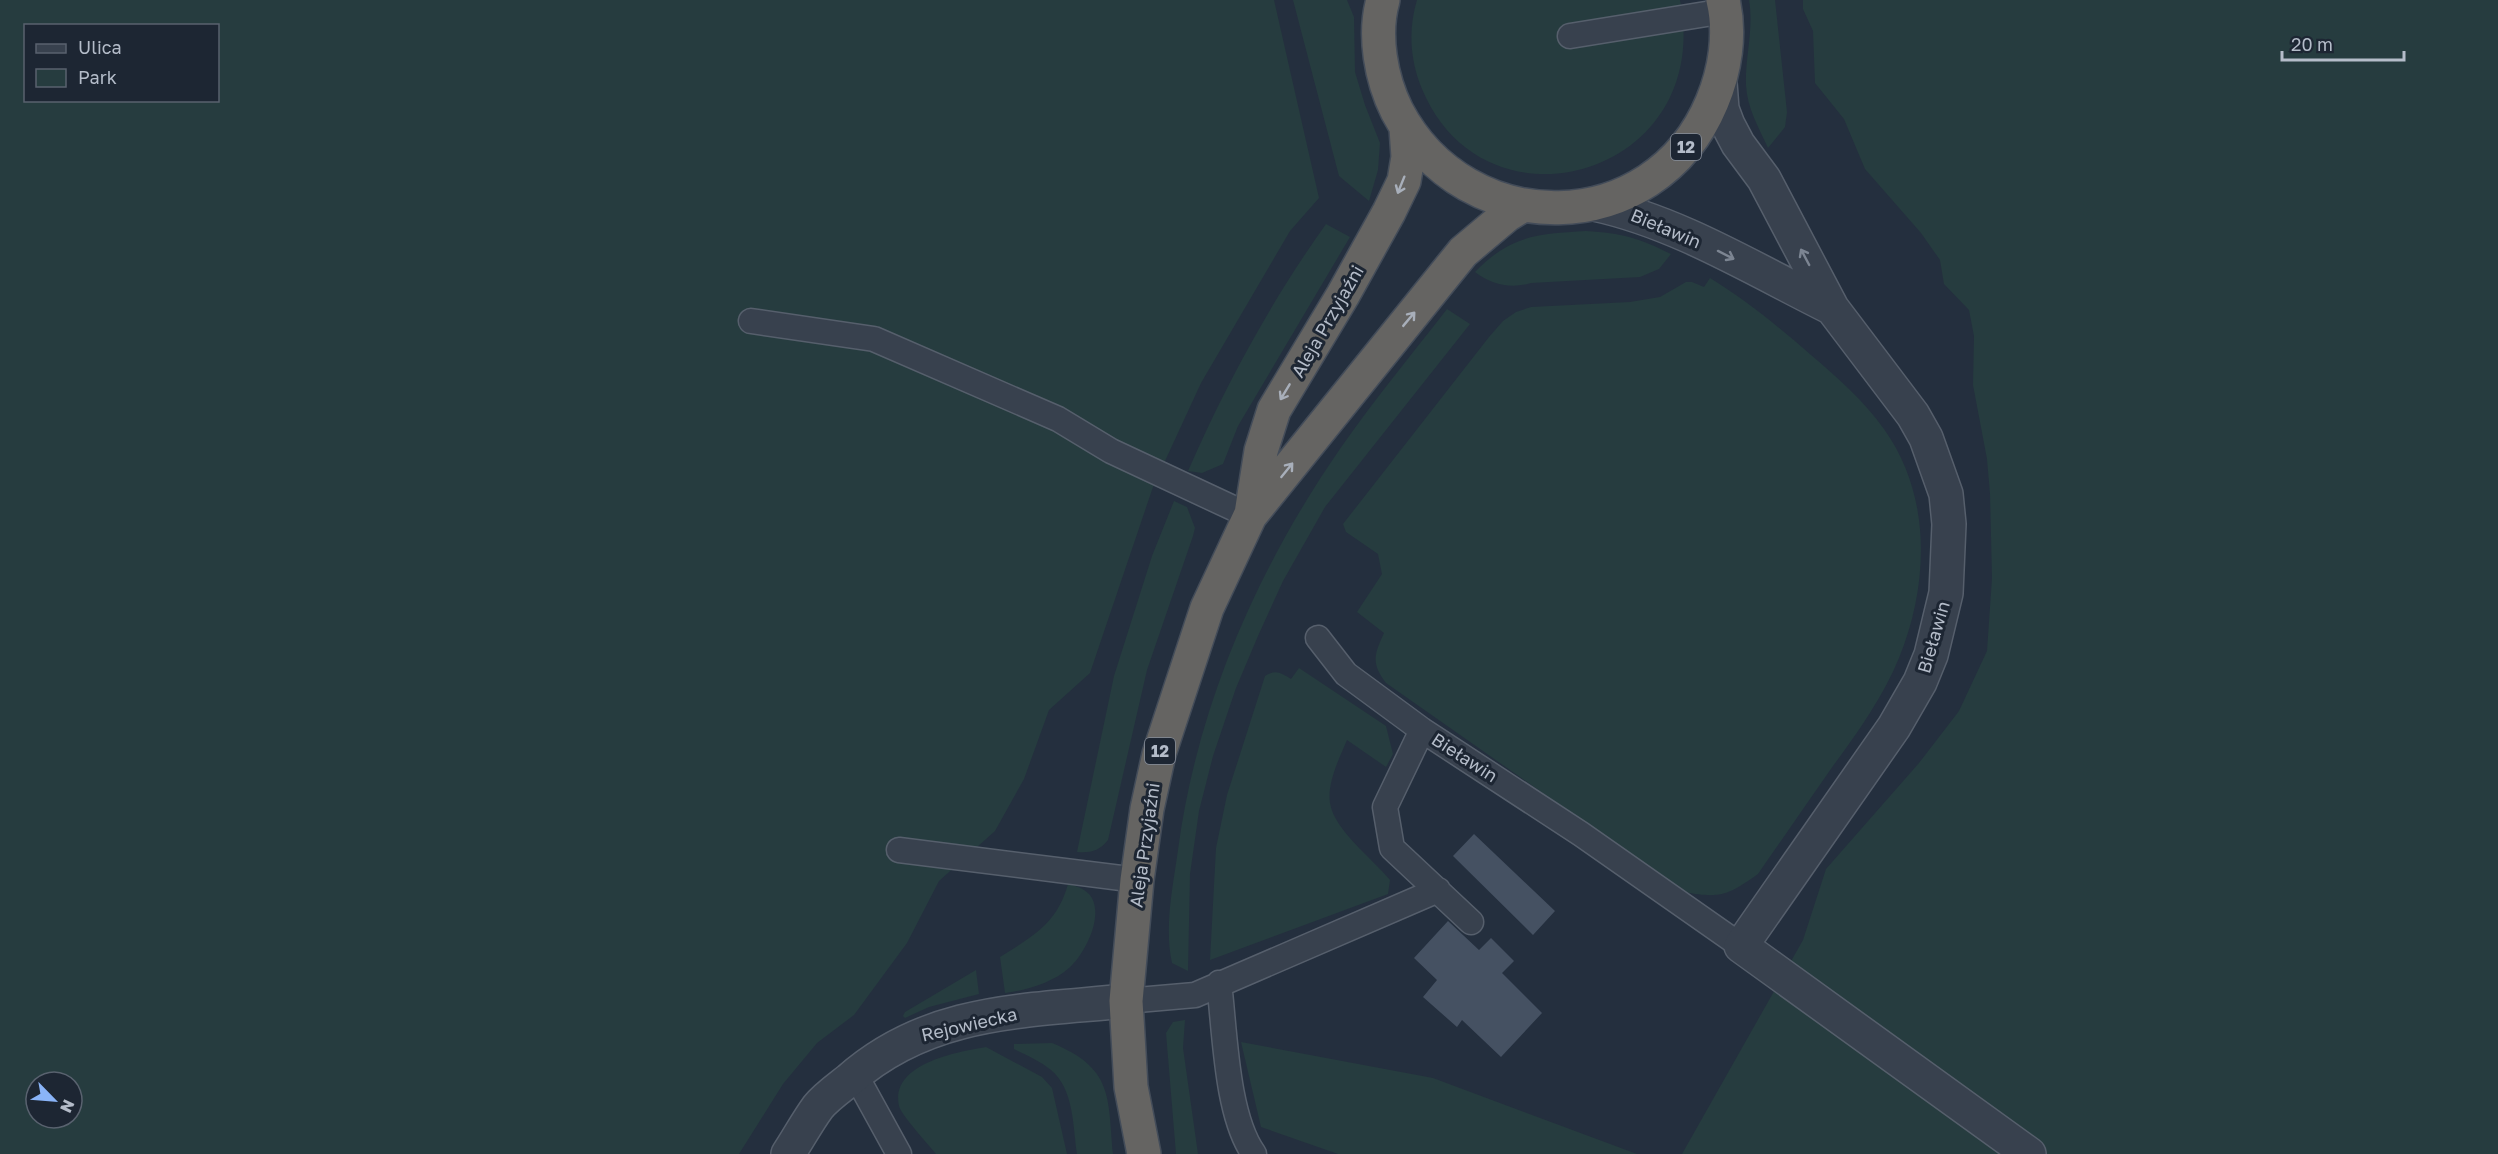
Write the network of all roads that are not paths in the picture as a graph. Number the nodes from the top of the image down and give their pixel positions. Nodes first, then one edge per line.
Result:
1 (1383, 0) edge
2 (1724, 5) edge
3 (1570, 36) dead end
4 (1720, 83) junction
5 (1406, 128) junction
6 (1594, 204) junction
7 (1522, 206) junction
8 (1832, 308) junction
9 (751, 321) dead end
10 (1250, 516) junction
11 (1318, 638) dead end
12 (1422, 730) junction
13 (899, 850) dead end
14 (1137, 880) junction
15 (1438, 890) junction
16 (1472, 922) dead end
17 (1741, 945) junction
18 (1219, 983) junction
19 (1126, 1001) junction
20 (855, 1074) junction
21 (788, 1154) edge
22 (899, 1154) edge
23 (1144, 1154) edge
24 (1254, 1154) edge
25 (2028, 1154) edge

1 - 5 highway, 12
2 - 3 lane
2 - 4 highway, 12
4 - 6 highway, 12
8 -> 4 street, Bieławin
5 - 7 highway, 12
5 -> 10 highway, Aleja Przyjaźni / 12
6 - 7 highway, 12
6 -> 8 street, Bieławin
10 -> 7 highway, Aleja Przyjaźni / 12
8 - 17 street, Bieławin
9 - 10 lane
10 - 14 highway, Aleja Przyjaźni / 12
11 - 12 lane, Bieławin
12 - 15 lane
12 - 17 lane, Bieławin
13 - 14 lane
14 - 19 highway, Aleja Przyjaźni / 12
15 - 16 lane
15 - 18 lane
17 - 25 street, Bieławin
18 - 19 lane
18 - 24 lane
19 - 20 street, Rejowiecka
19 - 23 highway, Aleja Przyjaźni / 12
20 - 21 street, Rejowiecka
20 - 22 lane

